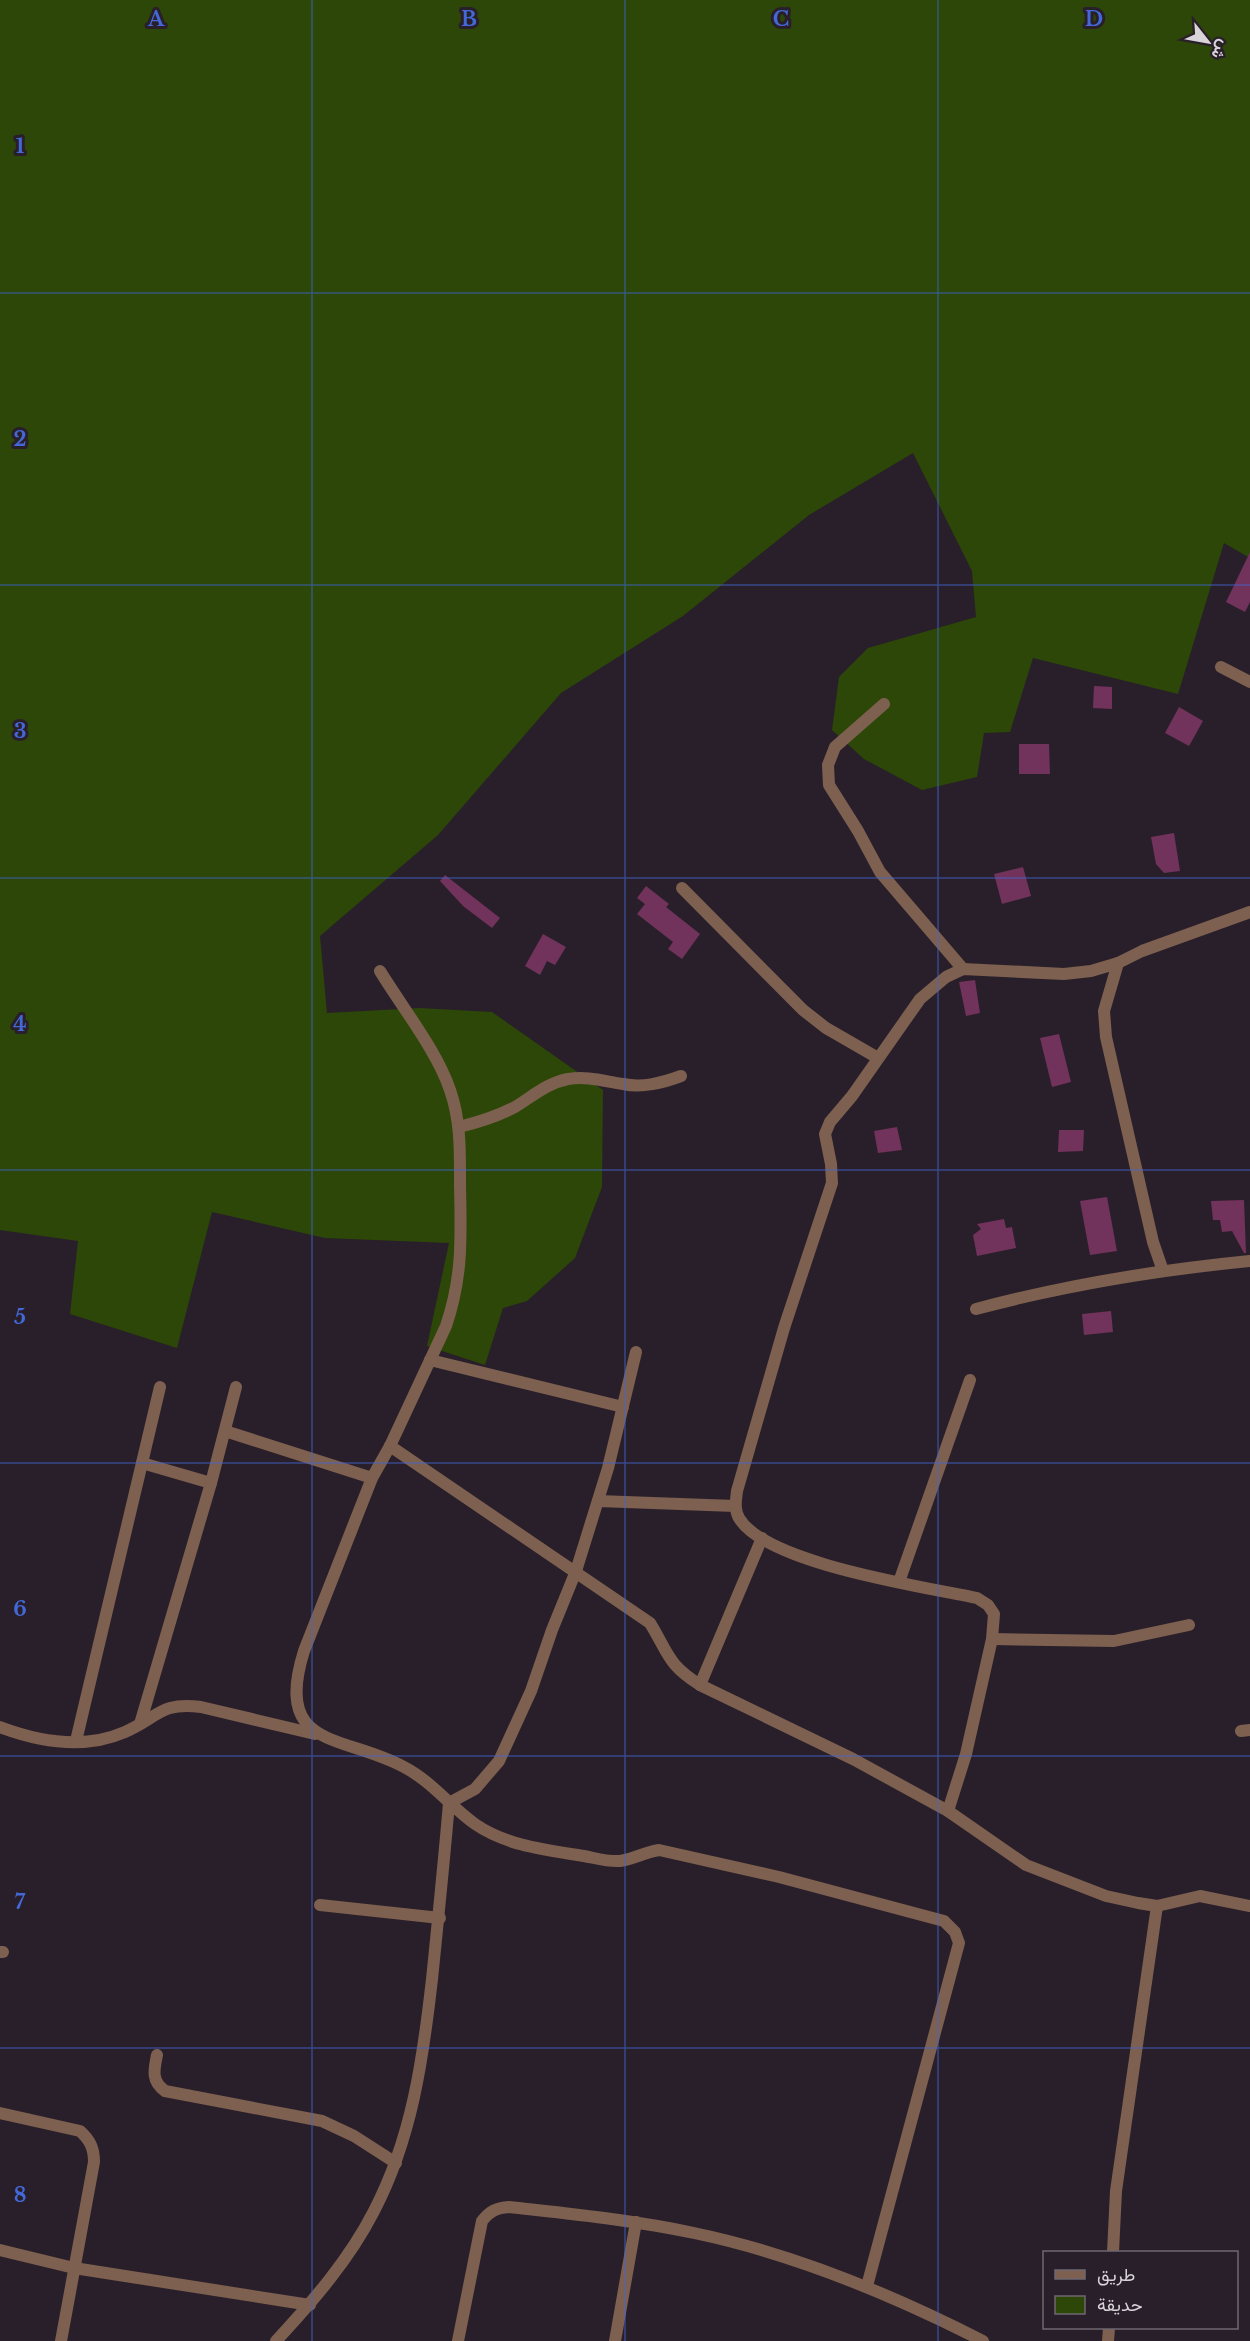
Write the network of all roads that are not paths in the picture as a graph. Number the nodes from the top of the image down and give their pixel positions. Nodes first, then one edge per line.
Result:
1 (1221, 667) dead end
2 (1250, 682) edge
3 (884, 704) dead end
4 (682, 888) dead end
5 (1250, 912) edge
6 (1118, 963) junction
7 (963, 969) junction
8 (380, 971) dead end
9 (878, 1058) junction
10 (681, 1076) dead end
11 (459, 1127) junction
12 (1250, 1261) edge
13 (1163, 1271) junction
14 (976, 1309) dead end
15 (636, 1352) dead end
16 (430, 1360) junction
17 (970, 1380) dead end
18 (160, 1387) dead end
19 (236, 1387) dead end
20 (623, 1407) junction
21 (225, 1431) junction
22 (390, 1446) junction
23 (142, 1463) junction
24 (372, 1478) junction
25 (211, 1483) junction
26 (598, 1501) junction
27 (735, 1506) junction
28 (762, 1538) junction
29 (576, 1571) junction
30 (899, 1582) junction
31 (1189, 1624) dead end
32 (992, 1639) junction
33 (700, 1685) junction
34 (140, 1724) junction
35 (0, 1727) edge
36 (318, 1735) junction
37 (76, 1741) junction
38 (448, 1803) junction
39 (948, 1811) junction
40 (320, 1905) dead end
41 (1156, 1906) junction
42 (1250, 1906) edge
43 (440, 1918) junction
44 (157, 2055) dead end
45 (0, 2113) edge
46 (396, 2163) junction
47 (636, 2222) junction
48 (0, 2250) edge
49 (1113, 2251) edge
50 (74, 2268) junction
51 (867, 2286) junction
52 (310, 2304) junction
53 (61, 2341) edge
54 (276, 2341) edge
55 (458, 2341) edge
56 (615, 2341) edge
57 (983, 2341) edge

1 - 2 street
3 - 7 street
4 - 9 street
5 - 6 street
6 - 7 street
6 - 13 street
7 - 9 street
8 - 11 street
9 - 27 street
10 - 11 street
11 - 16 street
12 - 13 street
13 - 14 street
15 - 20 street
16 - 20 street
16 - 22 street
17 - 30 street
18 - 23 street
19 - 21 street
20 - 26 street
21 - 24 street
21 - 25 street
22 - 24 street
22 - 29 street
23 - 25 street
23 - 37 street
24 - 36 street
25 - 34 street
26 - 27 street
26 - 29 street
27 - 28 street
28 - 30 street
28 - 33 street
29 - 33 street
29 - 38 street
30 - 32 street
31 - 32 street
32 - 39 street
33 - 39 street
34 - 36 street
34 - 37 street
35 - 37 street
36 - 38 street
38 - 43 street
38 - 51 street
39 - 41 street
40 - 43 street
41 - 42 street
41 - 49 street
43 - 46 street
44 - 46 street
45 - 50 street
46 - 52 street
47 - 51 street
47 - 55 street
47 - 56 street
48 - 50 street
50 - 52 street
50 - 53 street
51 - 57 street
52 - 54 street

